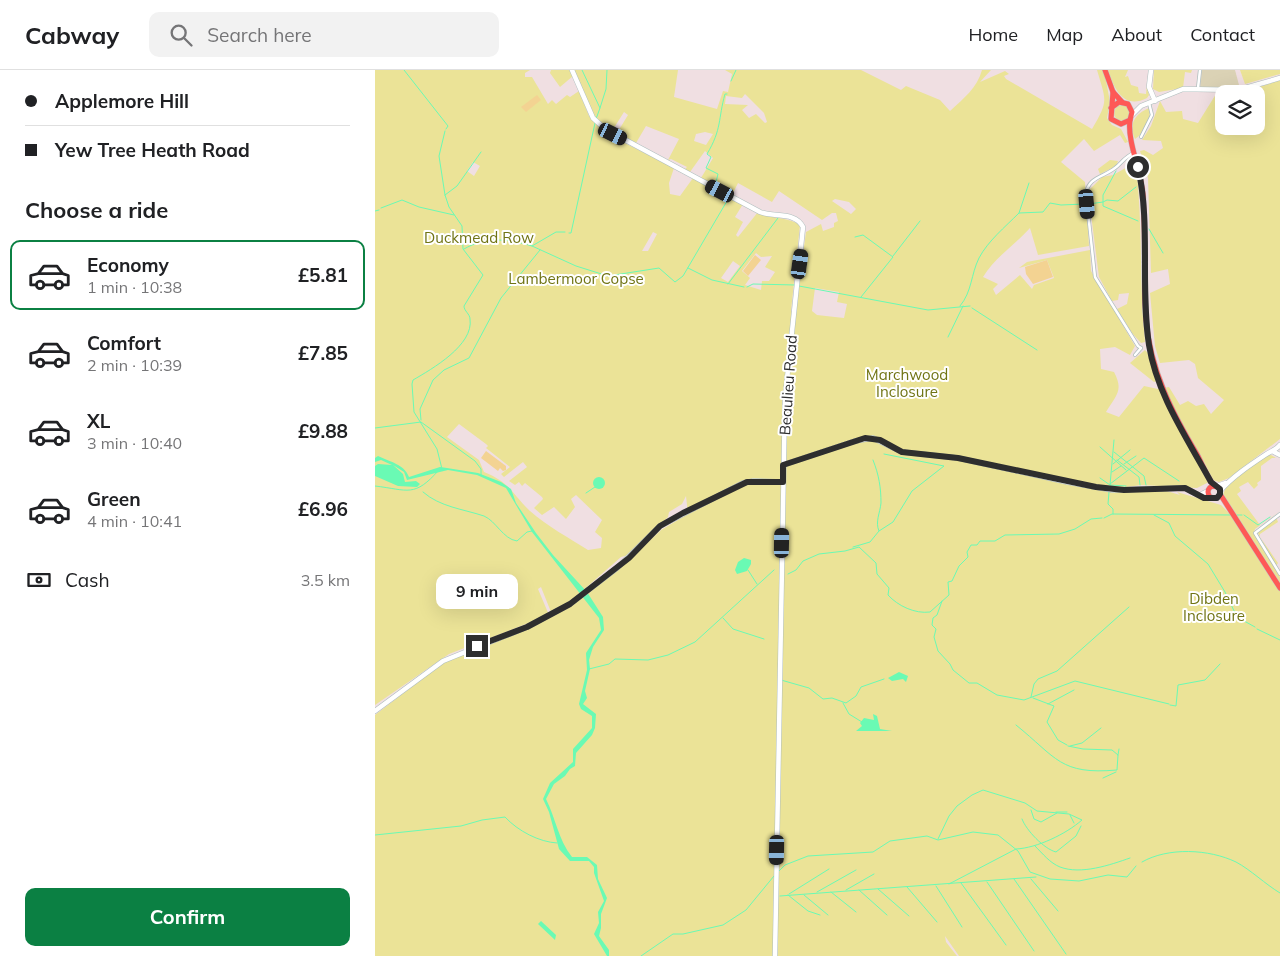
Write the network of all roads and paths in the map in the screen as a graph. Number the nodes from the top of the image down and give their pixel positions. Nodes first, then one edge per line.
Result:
1 (572, 70) edge
2 (1105, 70) edge
3 (1151, 70) edge
4 (1200, 70) edge
5 (1280, 78) edge
6 (1197, 89) junction
7 (1113, 92) junction
8 (1155, 100) junction
9 (1122, 102) junction
10 (1149, 103) junction
11 (1128, 104) junction
12 (1141, 106) junction
13 (1111, 108) junction
14 (1131, 117) junction
15 (1121, 124) junction
16 (1129, 134) junction
17 (1141, 137) dead end
18 (1135, 152) junction
19 (1150, 346) junction
20 (1141, 348) junction
21 (1135, 355) dead end
22 (1280, 446) edge
23 (1275, 452) junction
24 (1280, 455) edge
25 (783, 465) junction
26 (1208, 476) junction
27 (783, 482) junction
28 (1218, 489) junction
29 (1208, 490) junction
30 (1200, 495) junction
31 (1214, 498) junction
32 (1229, 507) junction
33 (1280, 514) edge
34 (1280, 574) edge
35 (1280, 588) edge
36 (375, 712) edge
37 (775, 956) edge

1 - 25 street, Beaulieu Road
2 - 7 main road
3 - 8 street
4 - 6 street
5 - 6 street
6 - 8 street
7 - 9 main road
7 - 13 main road
8 - 10 street
9 - 11 main road
9 - 13 main road
10 - 12 street
10 - 17 street
11 - 12 street
11 - 14 main road
12 - 14 street
13 - 15 main road
14 - 15 main road
14 - 16 main road
15 - 16 main road
16 - 18 main road
18 - 19 main road
18 - 20 street
19 - 20 street
19 - 26 main road
20 - 21 street
22 - 23 street
23 - 24 street
23 - 28 street
25 - 27 street, Beaulieu Road
25 - 30 street
26 - 28 main road
26 - 29 main road
27 - 36 street
27 - 37 street, Beaulieu Road
28 - 29 main road
28 - 31 main road
28 - 32 main road
29 - 30 street
29 - 31 main road
30 - 31 street
31 - 32 main road
32 - 35 main road
33 - 34 street

